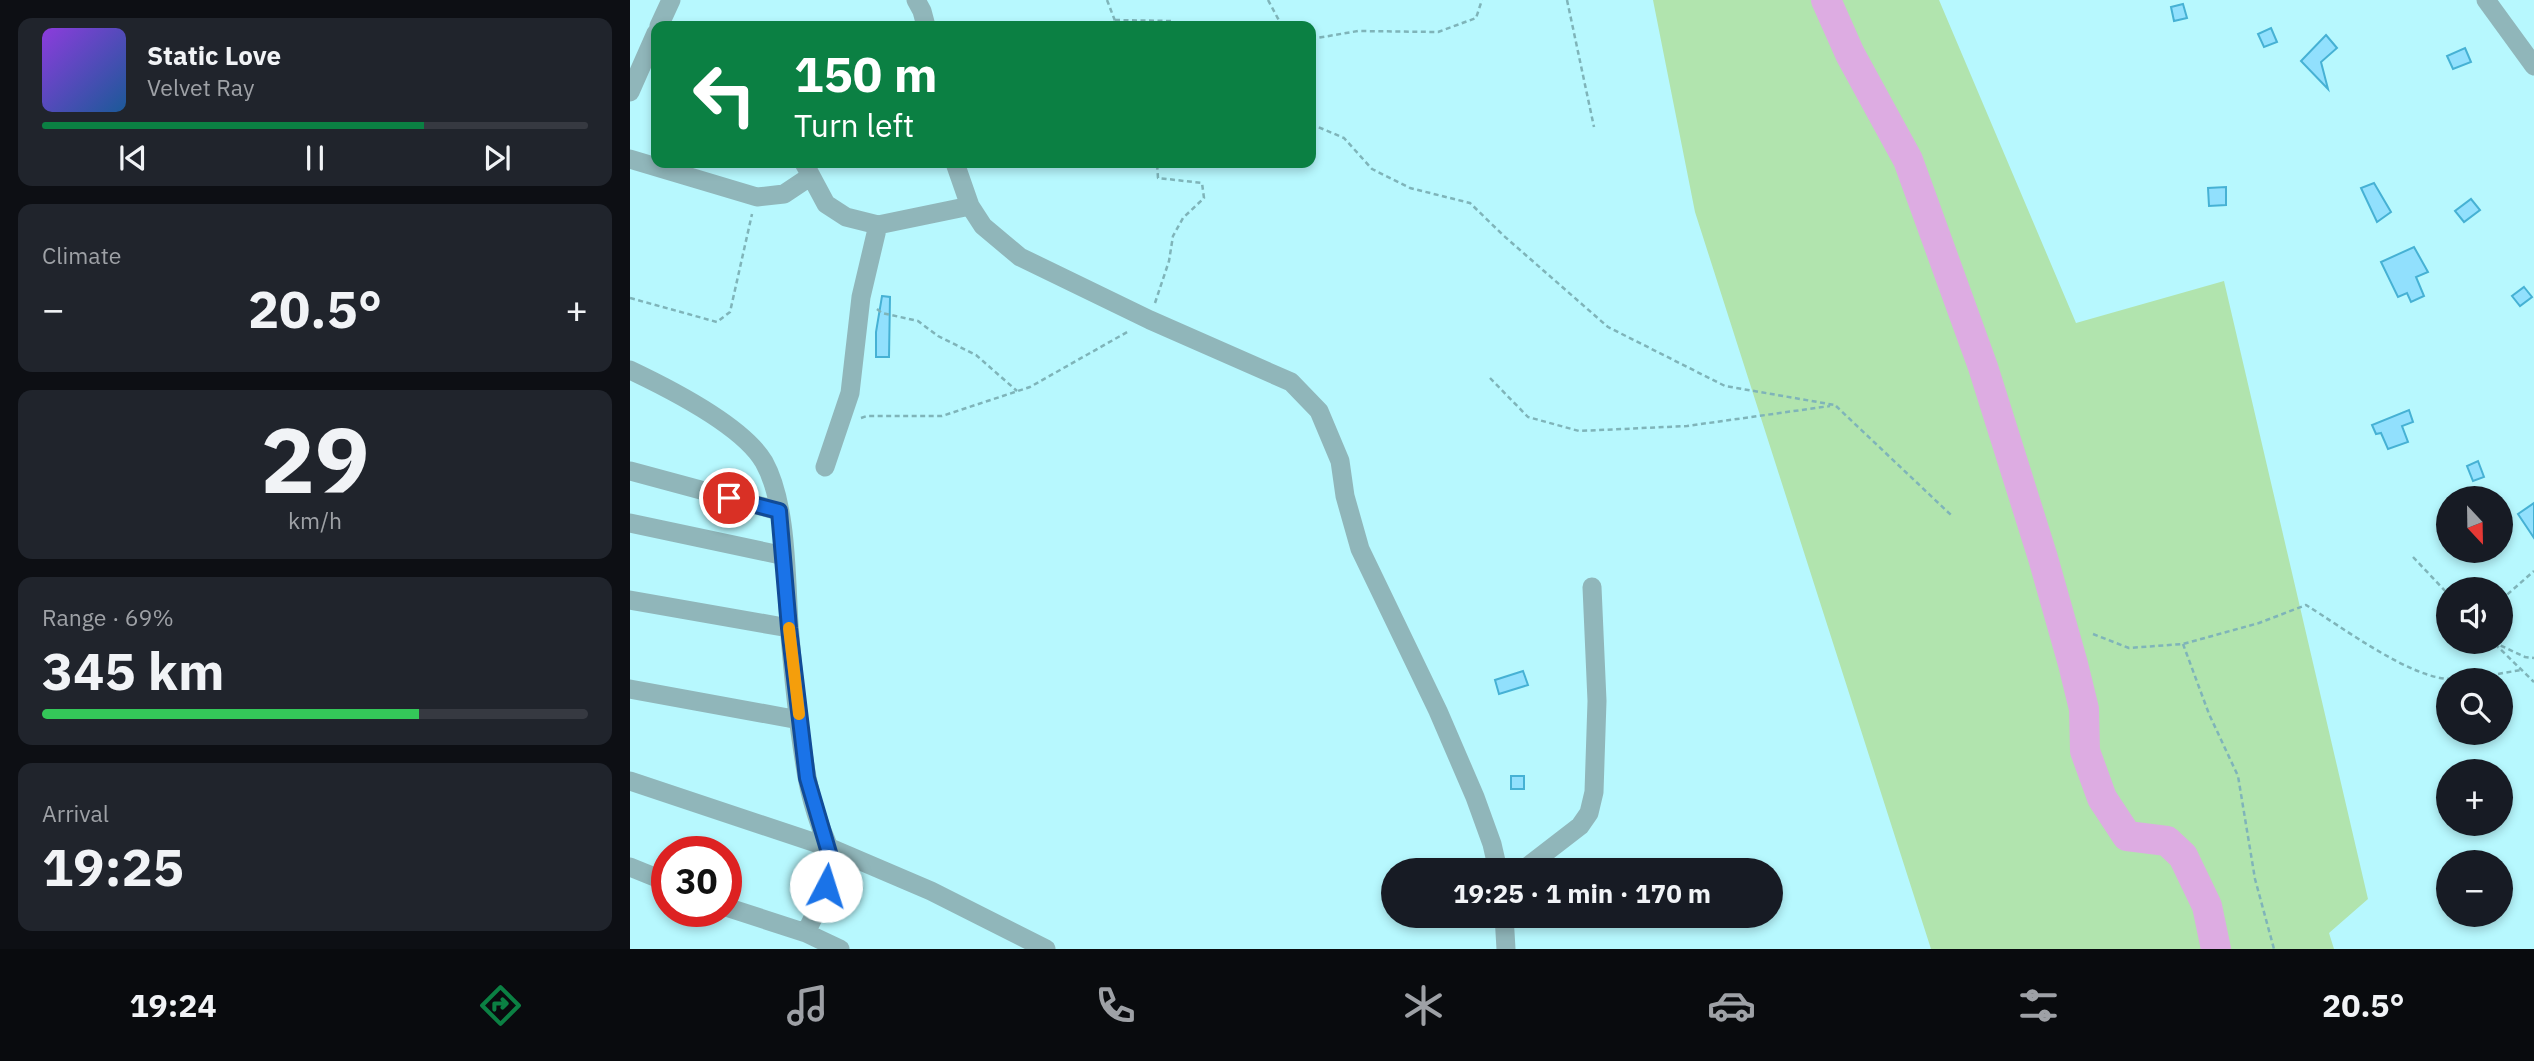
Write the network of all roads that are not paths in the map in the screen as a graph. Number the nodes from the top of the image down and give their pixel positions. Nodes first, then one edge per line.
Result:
1 (671, 0) edge
2 (2486, 0) edge
3 (662, 21) edge
4 (651, 48) edge
5 (2534, 65) edge
6 (630, 92) edge
7 (630, 159) edge
8 (651, 165) edge
9 (660, 168) edge
10 (957, 168) edge
11 (808, 169) edge
12 (970, 205) junction
13 (878, 225) junction
14 (630, 370) edge
15 (825, 467) dead end
16 (630, 471) edge
17 (779, 511) junction
18 (630, 523) edge
19 (785, 556) junction
20 (1592, 587) dead end
21 (630, 600) edge
22 (789, 628) junction
23 (630, 689) edge
24 (799, 720) junction
25 (630, 781) edge
26 (828, 847) junction
27 (1495, 858) edge
28 (1538, 858) edge
29 (630, 867) edge
30 (651, 876) edge
31 (742, 912) edge
32 (1505, 928) edge
33 (806, 933) junction
34 (840, 949) edge
35 (1046, 949) edge
36 (1506, 949) edge

1 - 3 street
2 - 5 street
4 - 6 street
7 - 8 street
9 - 11 street
10 - 12 street
11 - 13 street
12 - 13 street
12 - 27 street
13 - 15 street
14 - 17 street
16 - 17 street
17 - 19 street
18 - 19 street
19 - 22 street
20 - 28 street
21 - 22 street
22 - 24 street
23 - 24 street
24 - 26 street
25 - 26 street
26 - 33 street
26 - 35 street
29 - 30 street
31 - 33 street
32 - 36 street
33 - 34 street

